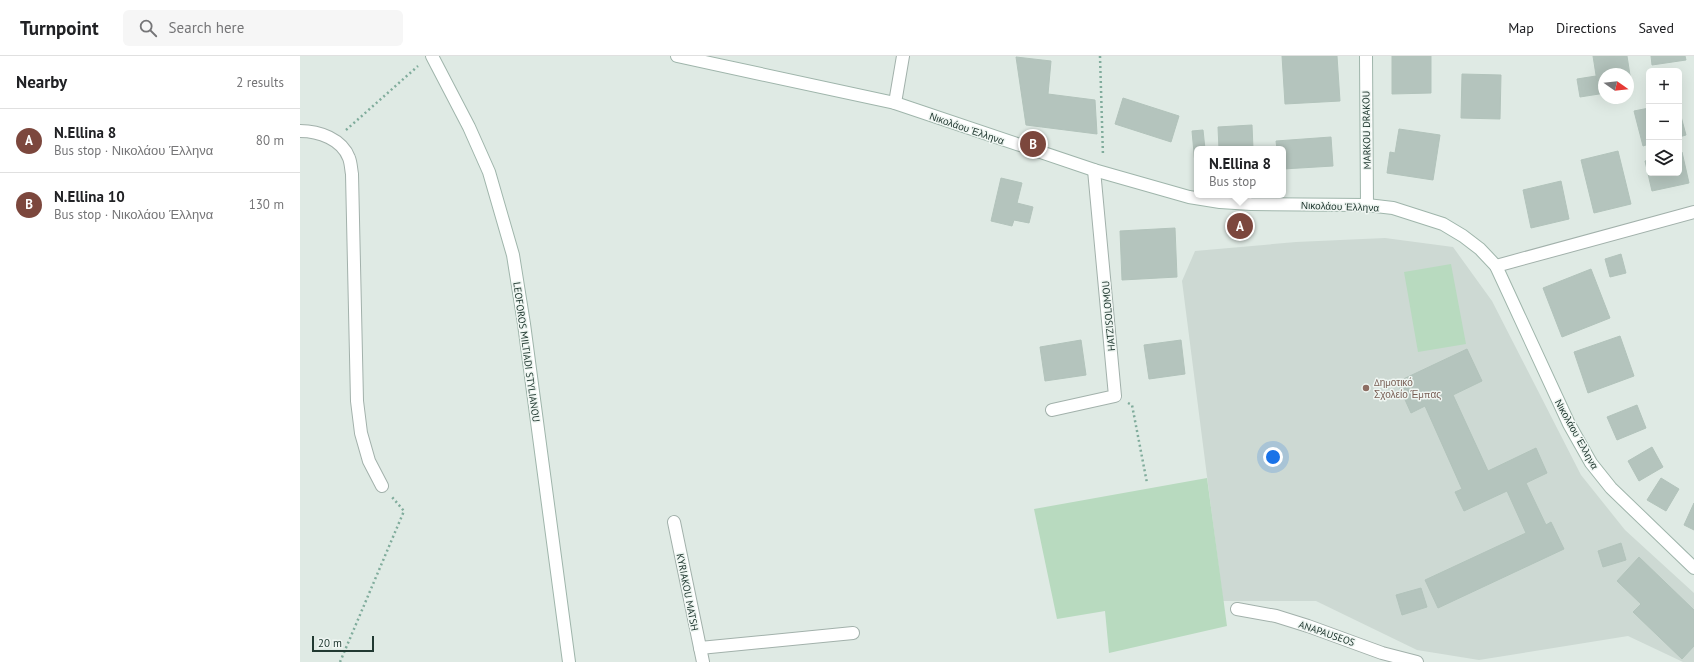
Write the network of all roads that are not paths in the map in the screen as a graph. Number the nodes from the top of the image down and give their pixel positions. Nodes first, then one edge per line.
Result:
1 (677, 56) edge
2 (903, 56) edge
3 (1366, 56) edge
4 (428, 59) edge
5 (894, 103) junction
6 (300, 131) edge
7 (1099, 172) junction
8 (1194, 198) edge
9 (1195, 198) edge
10 (1367, 205) junction
11 (1694, 212) edge
12 (1496, 266) junction
13 (1052, 410) dead end
14 (382, 486) road end
15 (674, 522) dead end
16 (1694, 568) edge
17 (1236, 609) dead end
18 (853, 633) dead end
19 (700, 648) junction
20 (569, 662) edge
21 (703, 662) edge
22 (1417, 662) edge

1 - 5 street, Νικολάου Έλληνα
2 - 5 street
3 - 10 street, MARKOU DRAKOU
4 - 20 street, LEOFOROS MILTIADI STYLIANOU
5 - 7 street, Νικολάου Έλληνα
6 - 14 street
7 - 8 street, Νικολάου Έλληνα
7 - 13 street, HATZISOLOMOU
9 - 10 street, Νικολάου Έλληνα
10 - 12 street, Νικολάου Έλληνα
11 - 12 street
12 - 16 street, Νικολάου Έλληνα
15 - 19 street, KYRIAKOU MATSH
17 - 22 street, ANAPAUSEOS
18 - 19 street
19 - 21 street, KYRIAKOU MATSH

